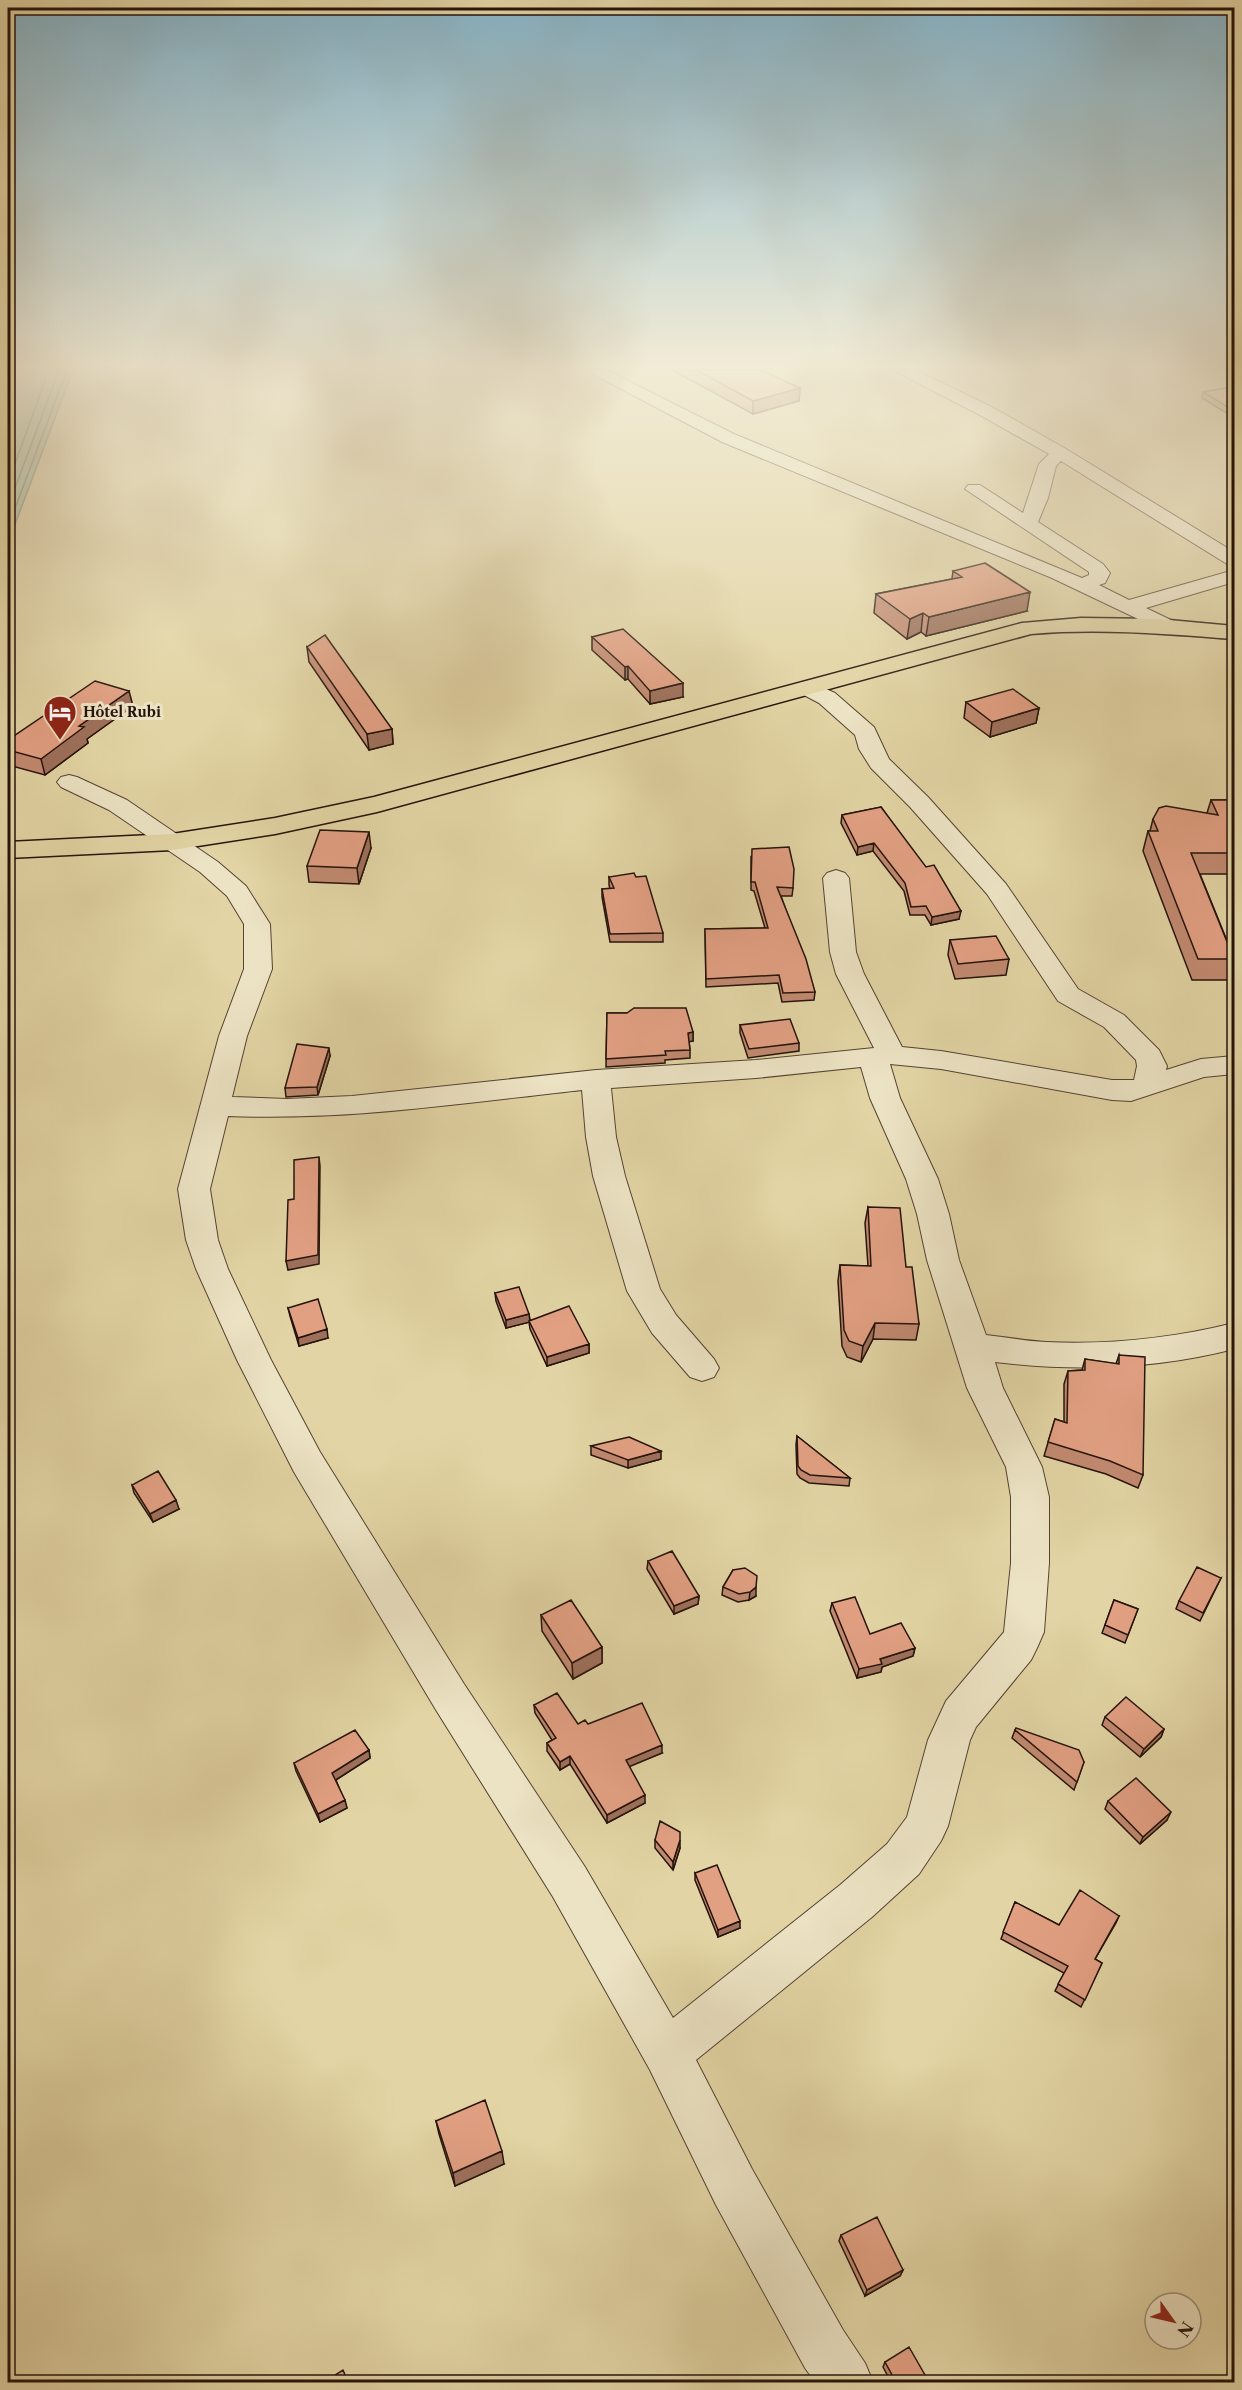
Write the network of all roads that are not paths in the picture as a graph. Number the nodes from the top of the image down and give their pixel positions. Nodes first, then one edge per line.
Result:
1 (834, 482) edge
2 (1044, 482) edge
3 (1106, 482) edge
4 (974, 489) dead end
5 (1028, 523) junction
6 (1234, 560) edge
7 (1234, 576) edge
8 (1083, 584) junction
9 (1130, 606) junction
10 (1166, 625) junction
11 (1234, 633) edge
12 (808, 688) junction
13 (69, 782) dead end
14 (172, 842) junction
15 (8, 850) edge
16 (836, 878) dead end
17 (883, 1056) junction
18 (1149, 1057) junction
19 (1234, 1065) edge
20 (1201, 1068) junction
21 (596, 1079) junction
22 (1148, 1086) junction
23 (216, 1106) junction
24 (1234, 1336) edge
25 (973, 1346) junction
26 (702, 1368) dead end
27 (667, 2053) junction
28 (846, 2382) edge

1 - 8 street
2 - 5 street
3 - 6 street
4 - 5 street
5 - 8 street
7 - 9 street
8 - 9 street
9 - 10 street
10 - 11 highway
10 - 12 highway
12 - 14 highway
12 - 18 street
13 - 14 street
14 - 15 highway
14 - 23 street
16 - 17 street
17 - 21 street
17 - 22 street
17 - 25 street
18 - 20 street
18 - 22 street
19 - 20 street
20 - 22 street
21 - 23 street
21 - 26 street
23 - 27 street
24 - 25 street
25 - 27 street
27 - 28 street

